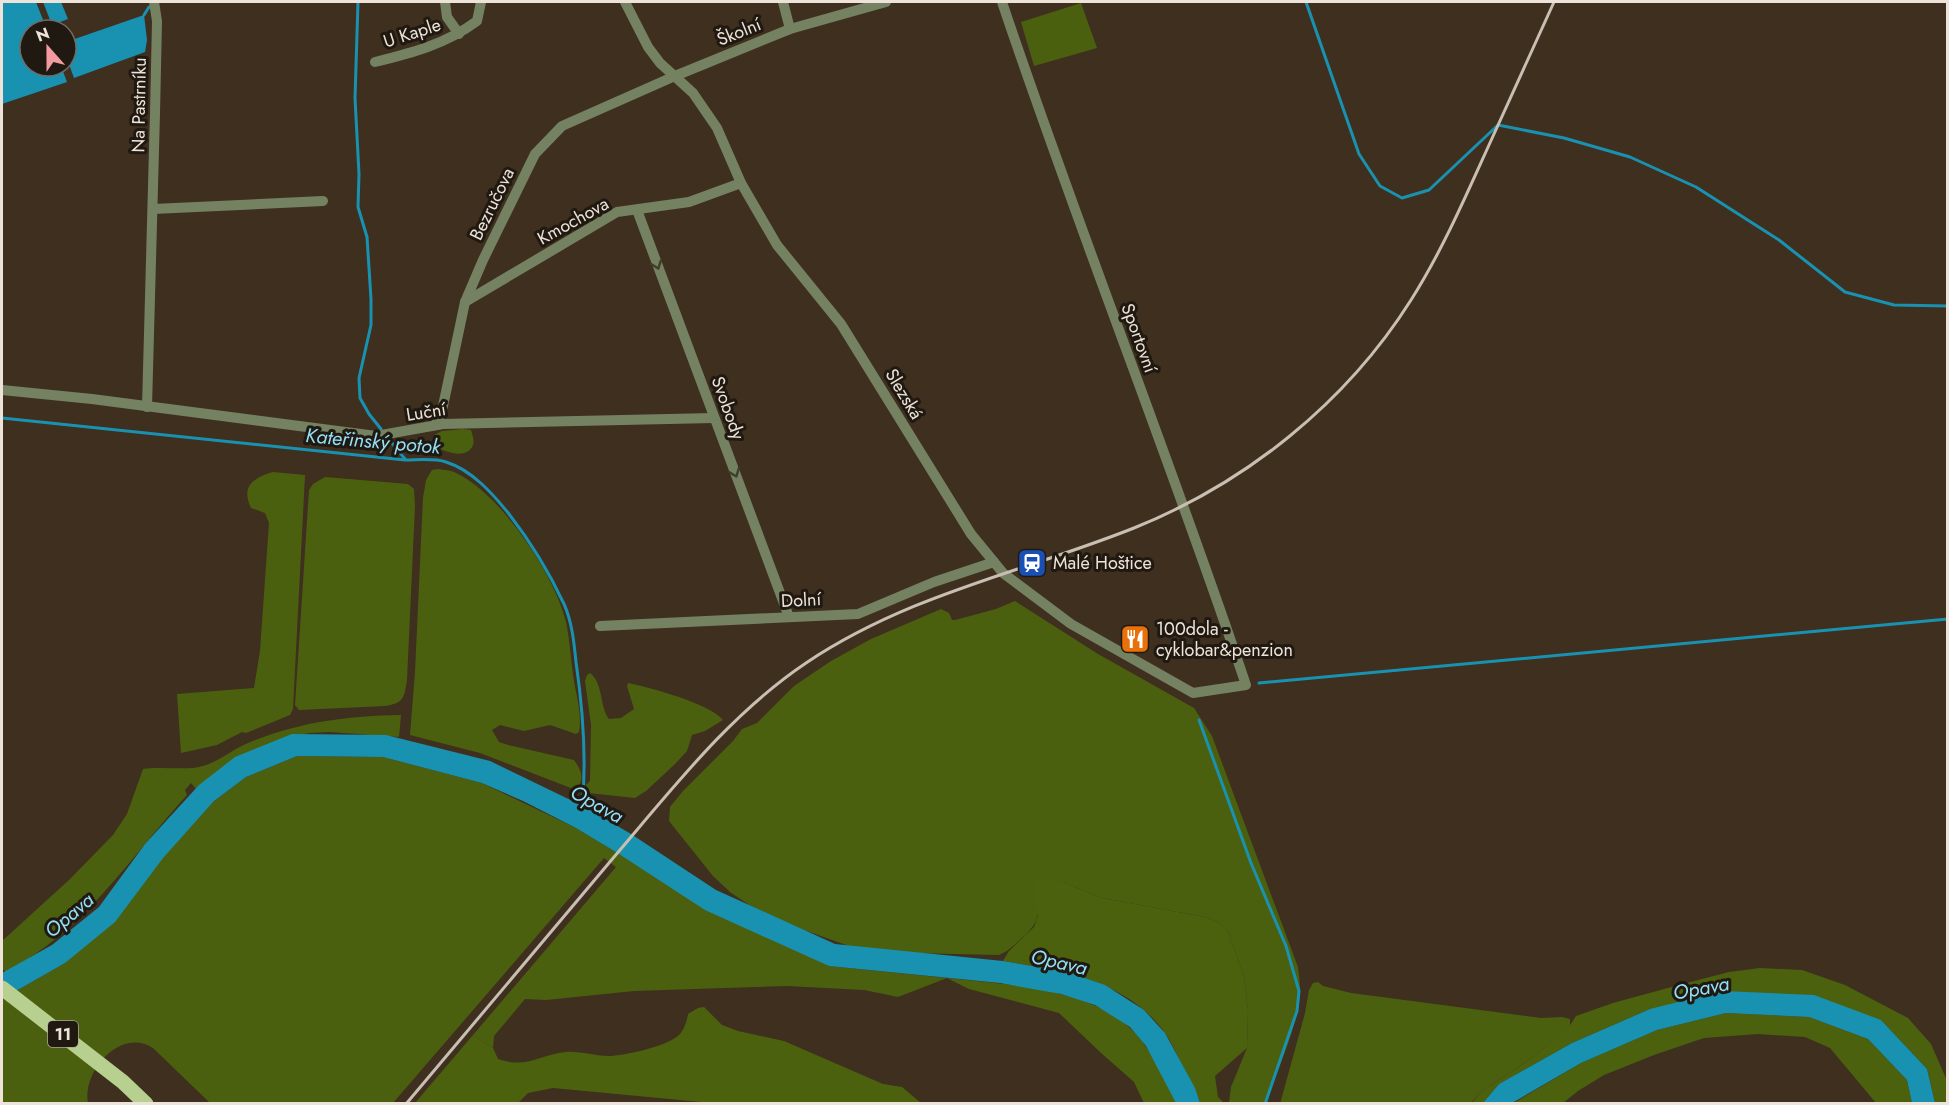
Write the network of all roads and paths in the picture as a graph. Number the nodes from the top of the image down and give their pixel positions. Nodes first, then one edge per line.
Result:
1 (154, 2) edge
2 (445, 2) edge
3 (481, 2) edge
4 (625, 2) edge
5 (783, 2) edge
6 (886, 2) edge
7 (1002, 2) edge
8 (790, 29) junction
9 (459, 34) junction
10 (375, 62) dead end
11 (675, 76) junction
12 (741, 183) junction
13 (323, 201) dead end
14 (153, 209) junction
15 (637, 210) junction
16 (465, 302) junction
17 (2, 390) edge
18 (147, 407) junction
19 (714, 418) junction
20 (436, 425) junction
21 (994, 562) junction
22 (789, 617) junction
23 (600, 626) dead end
24 (1246, 686) joint
25 (2, 988) edge
26 (146, 1104) edge

1 - 14 street, Na Pastrníku
2 - 9 street, U Kaple
3 - 9 street, U Kaple
4 - 11 street, Slezská
5 - 8 street
6 - 8 street, Školní
7 - 24 street, Sportovní
8 - 11 street, Školní
9 - 10 street, U Kaple
11 - 12 street, Slezská
11 - 16 street, Bezručova
12 - 15 street, Kmochova
12 - 21 street, Slezská
13 - 14 street
14 - 18 street, Na Pastrníku
15 - 16 street, Kmochova
15 -> 19 street, Svobody
16 - 20 street, Bezručova
17 - 18 street, Luční
18 - 20 street, Luční
19 - 20 street, Luční
19 -> 22 street, Svobody
21 - 22 street, Dolní
21 - 24 street, Slezská
22 - 23 street, Dolní
25 - 26 main road, 11

